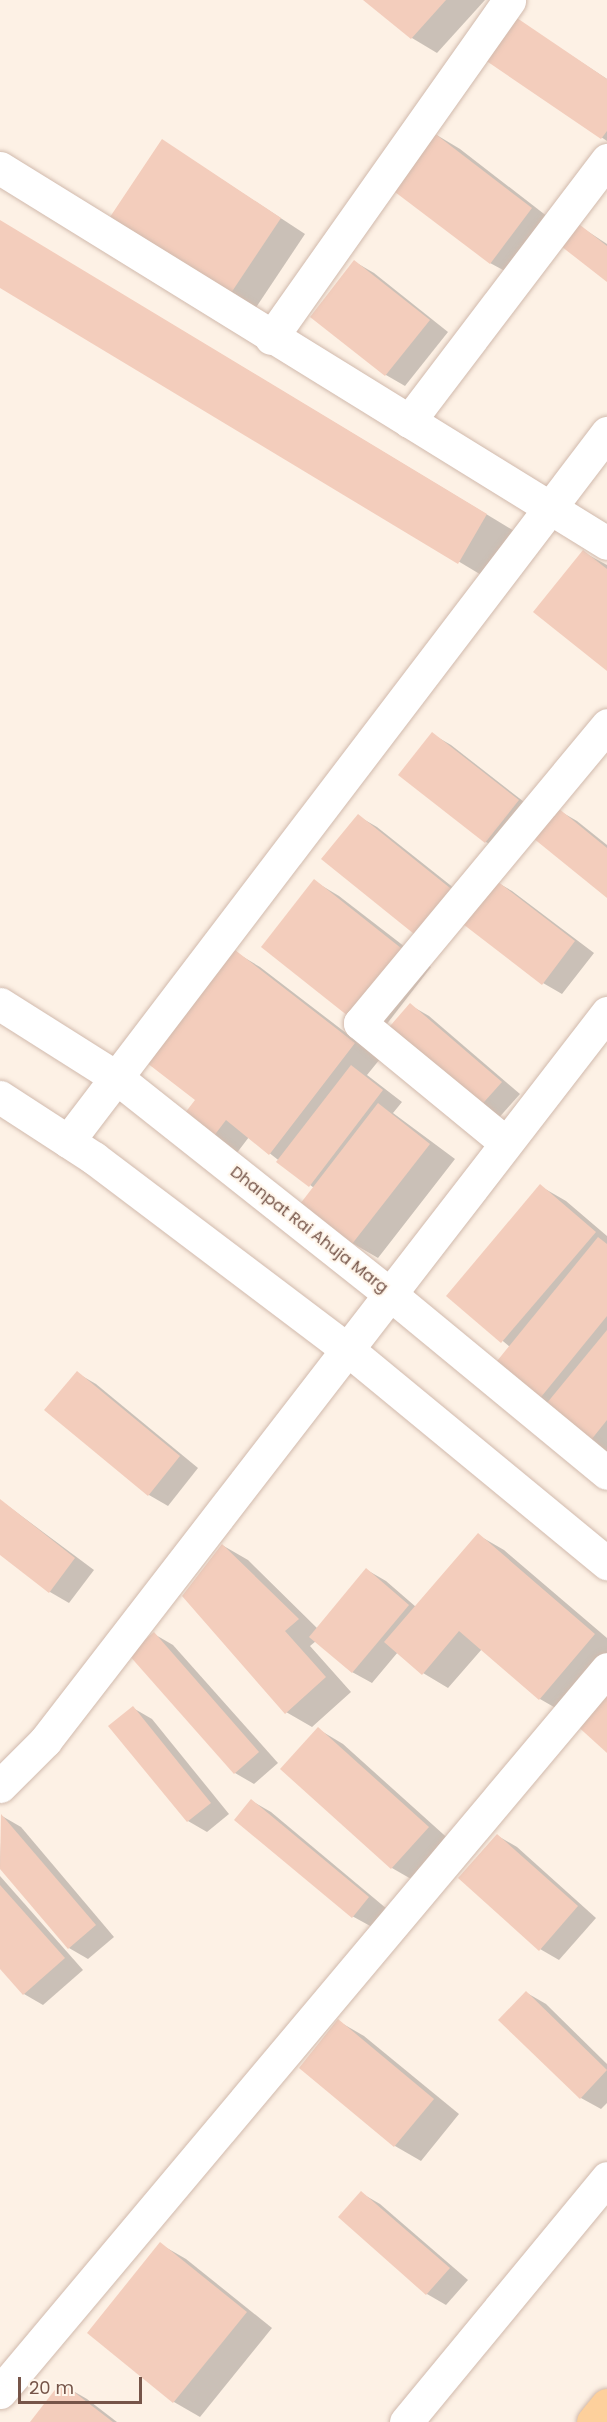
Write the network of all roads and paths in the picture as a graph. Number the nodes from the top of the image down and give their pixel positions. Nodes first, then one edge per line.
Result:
1 (508, 0) edge
2 (607, 160) edge
3 (0, 168) edge
4 (272, 338) junction
5 (409, 421) junction
6 (607, 433) edge
7 (550, 507) junction
8 (607, 543) edge
9 (607, 726) edge
10 (0, 1004) edge
11 (607, 1013) edge
12 (117, 1078) junction
13 (0, 1097) edge
14 (68, 1141) junction
15 (506, 1143) junction
16 (390, 1294) junction
17 (348, 1349) junction
18 (607, 1473) edge
19 (607, 1563) edge
20 (607, 1669) edge
21 (0, 1786) edge
22 (607, 2178) edge
23 (0, 2392) edge
24 (607, 2405) edge
25 (406, 2422) edge
26 (593, 2422) edge

1 - 4 street
2 - 5 street
3 - 4 street
4 - 5 street
5 - 7 street
6 - 7 street
7 - 8 street
7 - 12 street
9 - 15 street
10 - 12 street, Dhanpat Rai Ahuja Marg
11 - 15 street
12 - 14 street
12 - 16 street, Dhanpat Rai Ahuja Marg
13 - 14 street
14 - 17 street
15 - 16 street
16 - 17 street
16 - 18 street, Dhanpat Rai Ahuja Marg
17 - 19 street
17 - 21 street
20 - 23 street
22 - 25 street
24 - 26 main road

